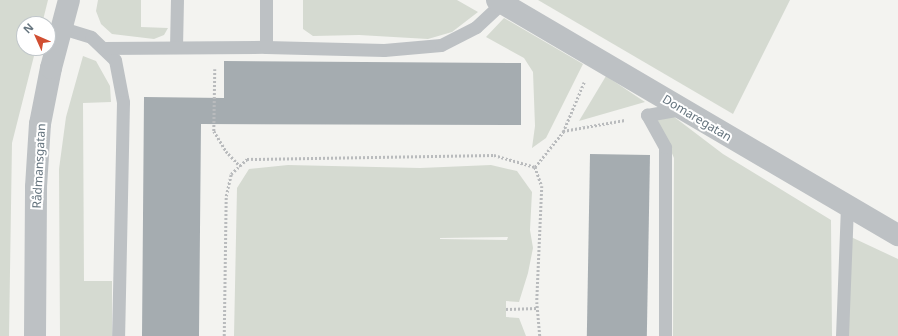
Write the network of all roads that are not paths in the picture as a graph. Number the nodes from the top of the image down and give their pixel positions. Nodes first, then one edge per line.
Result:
1 (69, 0) edge
2 (176, 0) edge
3 (266, 0) edge
4 (500, 1) edge
5 (62, 28) junction
6 (176, 47) junction
7 (266, 47) junction
8 (103, 48) junction
9 (683, 109) junction
10 (847, 206) junction
11 (898, 235) edge
12 (35, 336) edge
13 (118, 336) edge
14 (665, 336) edge
15 (842, 336) edge

1 - 5 street, Rådmansgatan
2 - 6 lane
3 - 7 lane
4 - 7 lane
4 - 9 street, Domaregatan
5 - 8 lane
5 - 12 street, Rådmansgatan
6 - 7 lane
6 - 8 lane
8 - 13 lane
9 - 10 street, Domaregatan
9 - 14 lane
10 - 11 street, Domaregatan
10 - 15 lane

